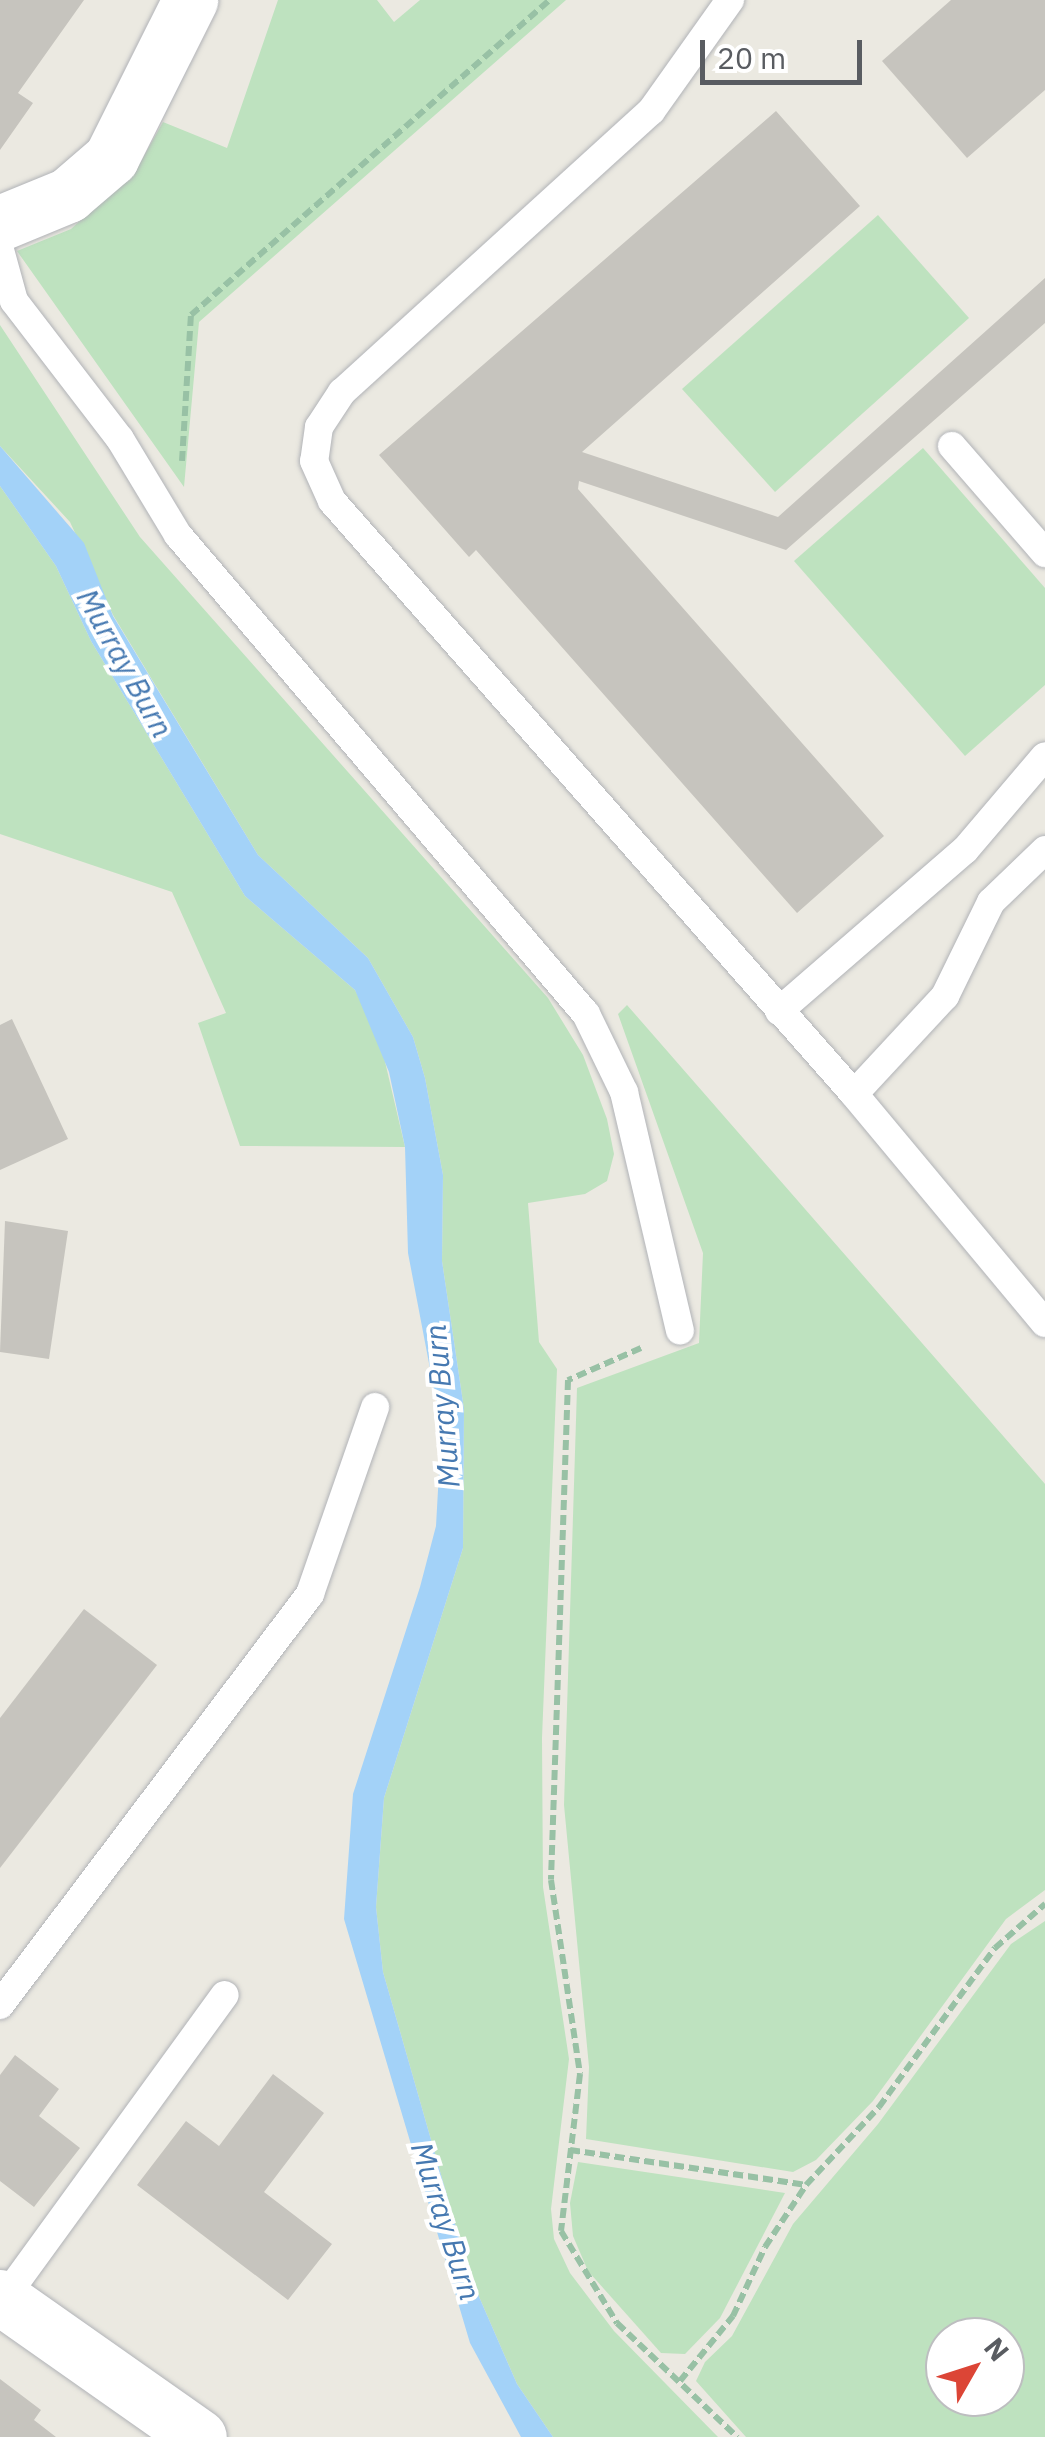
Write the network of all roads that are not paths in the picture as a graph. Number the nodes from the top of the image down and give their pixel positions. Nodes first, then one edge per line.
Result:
1 (190, 0) edge
2 (730, 0) edge
3 (0, 223) edge
4 (0, 250) edge
5 (952, 446) dead end
6 (1045, 553) edge
7 (1045, 756) edge
8 (1045, 850) edge
9 (779, 1011) junction
10 (854, 1094) junction
11 (1045, 1323) edge
12 (680, 1331) road end
13 (375, 1407) dead end
14 (225, 1995) dead end
15 (0, 2005) edge
16 (2, 2298) edge
17 (199, 2437) edge

1 - 3 street
2 - 9 lane
4 - 12 lane
5 - 6 lane
7 - 9 lane
8 - 10 lane
9 - 10 lane
10 - 11 lane
13 - 15 lane
14 - 16 lane
16 - 17 street

